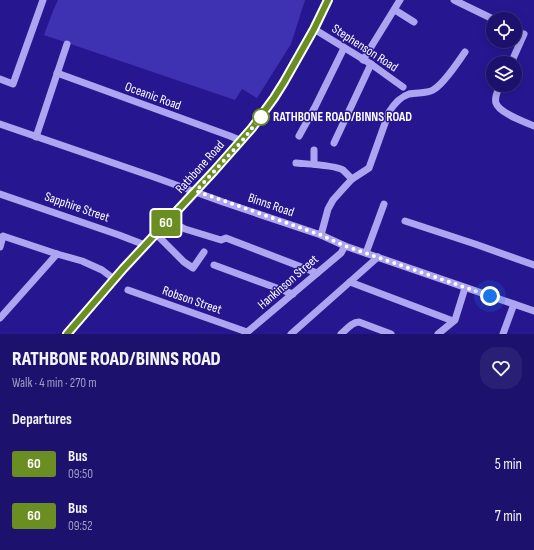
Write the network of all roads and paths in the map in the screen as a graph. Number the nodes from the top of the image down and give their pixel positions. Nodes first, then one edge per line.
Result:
1 (43, 0) edge
2 (328, 0) edge
3 (400, 0) edge
4 (454, 0) edge
5 (395, 10) junction
6 (486, 16) edge
7 (414, 22) dead end
8 (314, 29) junction
9 (524, 34) dead end
10 (67, 44) dead end
11 (344, 48) junction
12 (465, 52) dead end
13 (513, 56) edge
14 (363, 60) junction
15 (371, 64) junction
16 (57, 73) junction
17 (0, 79) edge
18 (403, 87) dead end
19 (498, 92) edge
20 (0, 124) edge
21 (534, 126) edge
22 (299, 136) dead end
23 (36, 137) junction
24 (242, 141) junction
25 (334, 143) dead end
26 (314, 150) dead end
27 (296, 163) dead end
28 (314, 164) junction
29 (352, 179) junction
30 (196, 191) junction
31 (0, 194) edge
32 (384, 204) dead end
33 (168, 220) junction
34 (405, 221) dead end
35 (156, 234) junction
36 (321, 235) junction
37 (1, 243) edge
38 (145, 245) junction
39 (345, 246) junction
40 (204, 252) dead end
41 (366, 253) junction
42 (57, 254) junction
43 (378, 257) junction
44 (214, 265) dead end
45 (534, 265) edge
46 (316, 273) junction
47 (114, 279) junction
48 (350, 282) junction
49 (465, 288) junction
50 (128, 290) dead end
51 (293, 294) junction
52 (514, 304) junction
53 (534, 311) edge
54 (0, 318) edge
55 (453, 321) junction
56 (246, 333) edge
57 (67, 334) edge
58 (291, 334) edge
59 (341, 334) edge
60 (389, 334) edge
61 (438, 334) edge
62 (503, 334) edge

1 - 17 street
2 - 8 main road, Rathbone Road
3 - 5 street
4 - 6 street
5 - 7 street
5 - 14 street
8 - 11 street, Stephenson Road
8 - 24 main road, Rathbone Road
9 - 13 street
10 - 16 street
11 - 14 street, Stephenson Road
11 - 22 street
12 - 29 street
14 - 15 street, Stephenson Road
15 - 18 street, Stephenson Road
15 - 25 street
16 - 23 street
16 - 24 street, Oceanic Road
19 - 21 street
20 - 23 street, Binns Road
23 - 30 street, Binns Road
24 - 30 main road, Rathbone Road
26 - 28 street
27 - 28 street
28 - 29 street
29 - 36 street
30 - 33 main road, Rathbone Road
30 - 36 street, Binns Road
31 - 38 street, Sapphire Street
32 - 41 street
33 - 35 main road, Rathbone Road
33 - 46 street
34 - 45 street
35 - 38 main road, Rathbone Road
35 - 40 street
36 - 39 street, Binns Road
37 - 42 street
38 - 47 main road, Rathbone Road
39 - 41 street, Binns Road
39 - 46 street, Hankinson Street
41 - 43 street, Binns Road
42 - 47 street
42 - 54 street
43 - 48 street
43 - 49 street, Binns Road
44 - 51 street
46 - 51 street, Hankinson Street
47 - 57 main road, Rathbone Road
48 - 55 street
48 - 58 street
49 - 52 street, Binns Road
49 - 55 street
50 - 56 street, Robson Street
51 - 56 street, Hankinson Street
52 - 53 street, Binns Road
52 - 62 street
55 - 61 street
59 - 60 street

